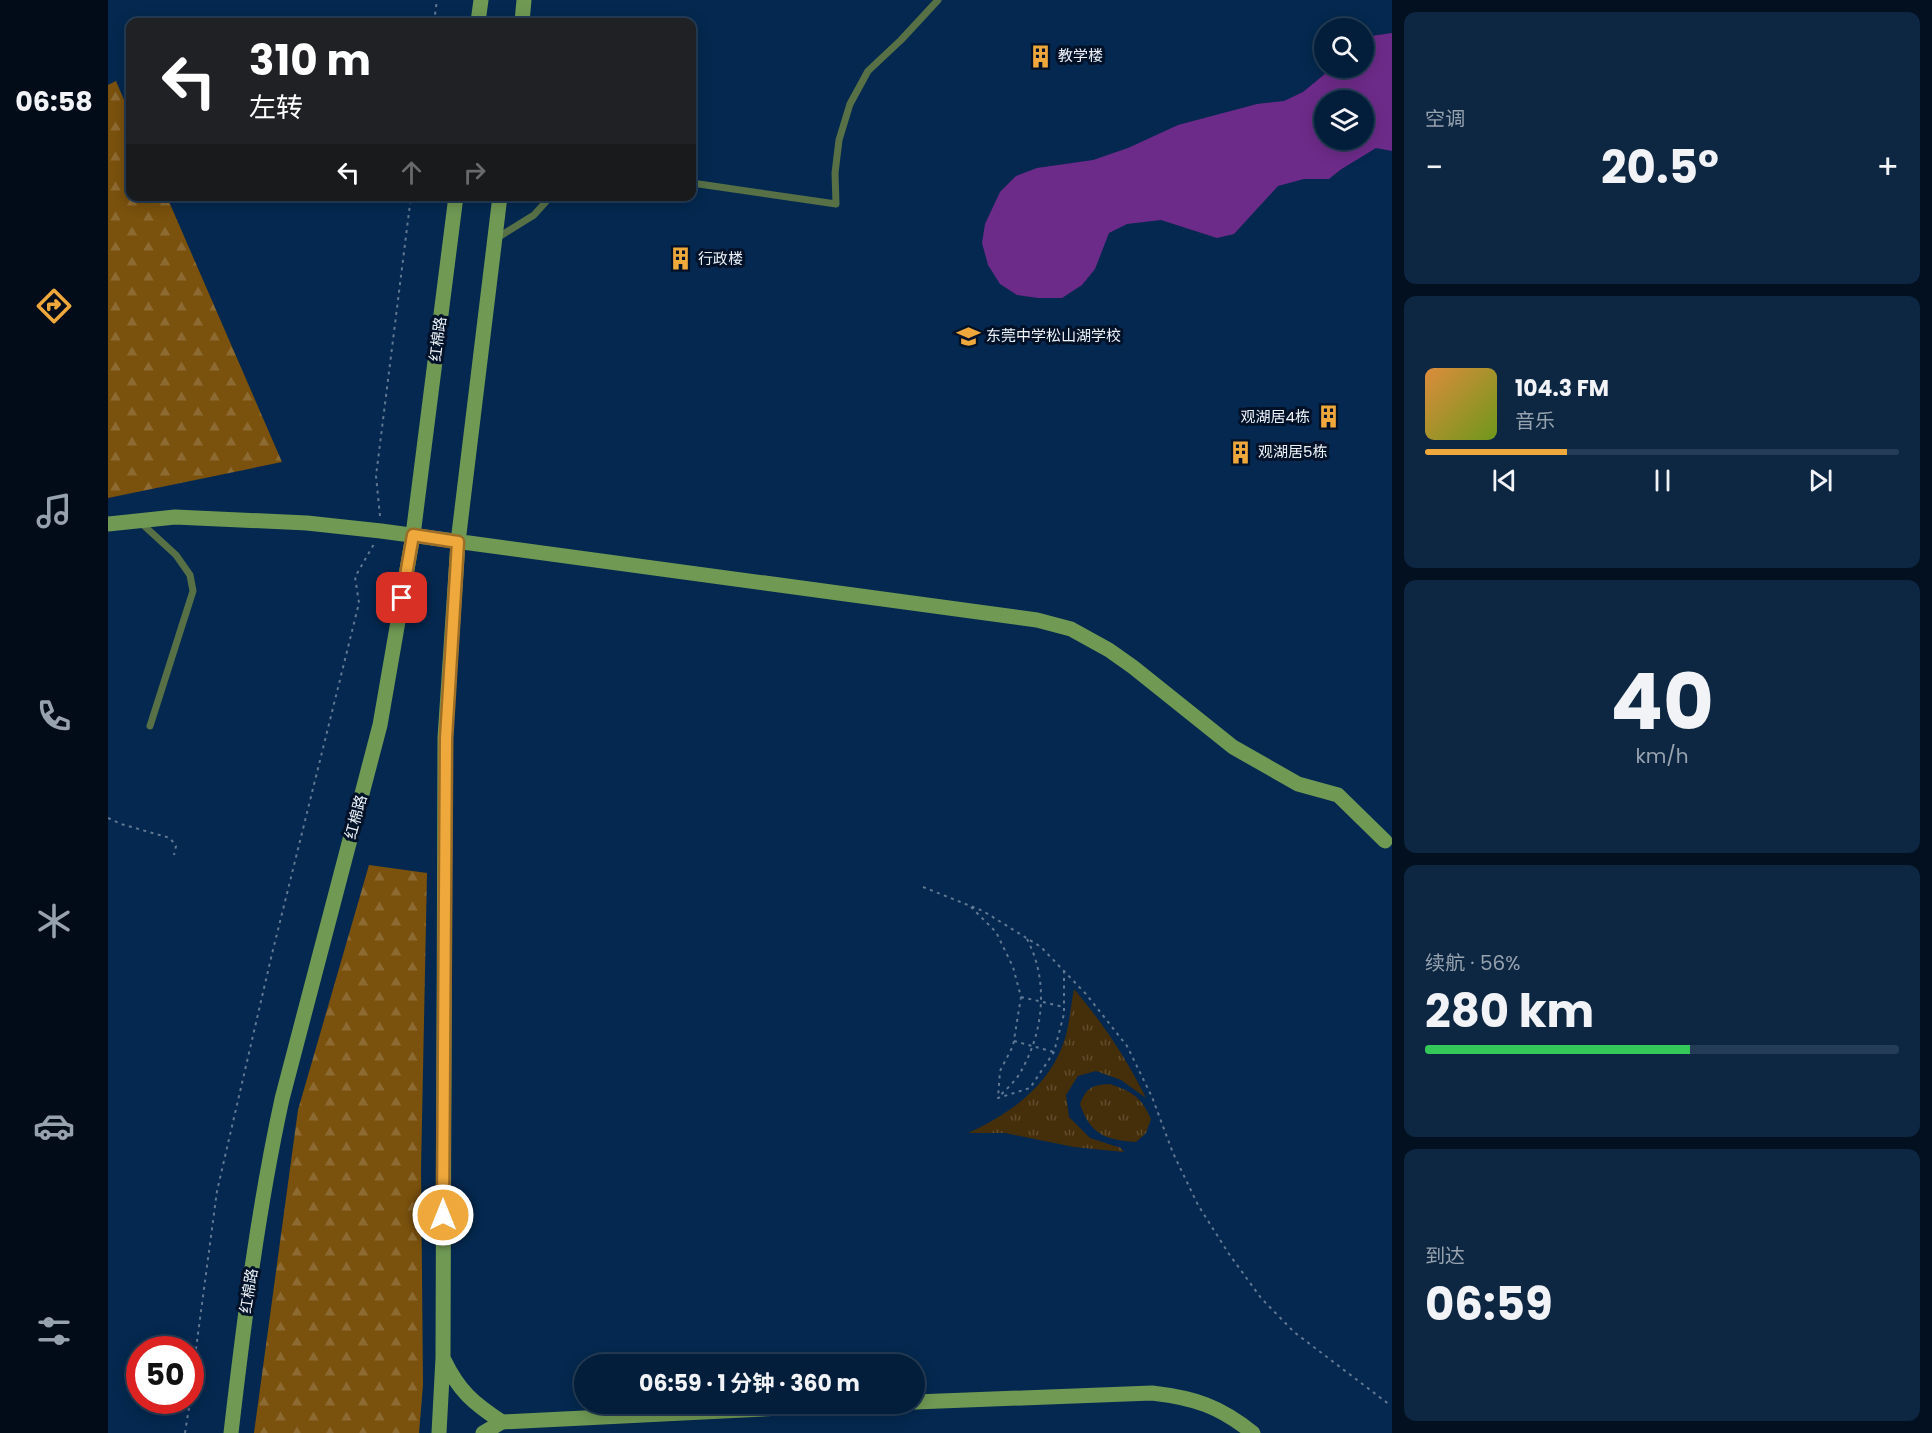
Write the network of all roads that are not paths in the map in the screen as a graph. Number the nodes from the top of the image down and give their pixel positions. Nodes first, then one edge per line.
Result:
1 (481, 0) edge
2 (524, 0) edge
3 (938, 0) edge
4 (479, 18) edge
5 (522, 18) edge
6 (696, 184) edge
7 (455, 201) edge
8 (499, 201) edge
9 (547, 201) edge
10 (495, 239) junction
11 (138, 520) junction
12 (108, 524) edge
13 (413, 535) junction
14 (458, 542) junction
15 (150, 726) dead end
16 (1385, 841) dead end
17 (443, 1358) junction
18 (925, 1402) edge
19 (662, 1414) edge
20 (502, 1422) junction
21 (231, 1433) edge
22 (439, 1433) edge
23 (483, 1433) edge
24 (1253, 1433) edge

1 - 4 main road
2 - 5 main road
3 - 6 lane
7 - 13 main road, 红棉路
8 - 10 main road
9 - 10 lane
10 - 14 main road
11 - 12 main road
11 - 13 main road
11 - 15 lane
13 - 14 main road
13 - 21 main road, 红棉路
14 - 16 main road
14 - 17 main road
17 - 20 main road
17 - 22 main road
18 - 24 main road
19 - 20 main road
20 - 23 main road

